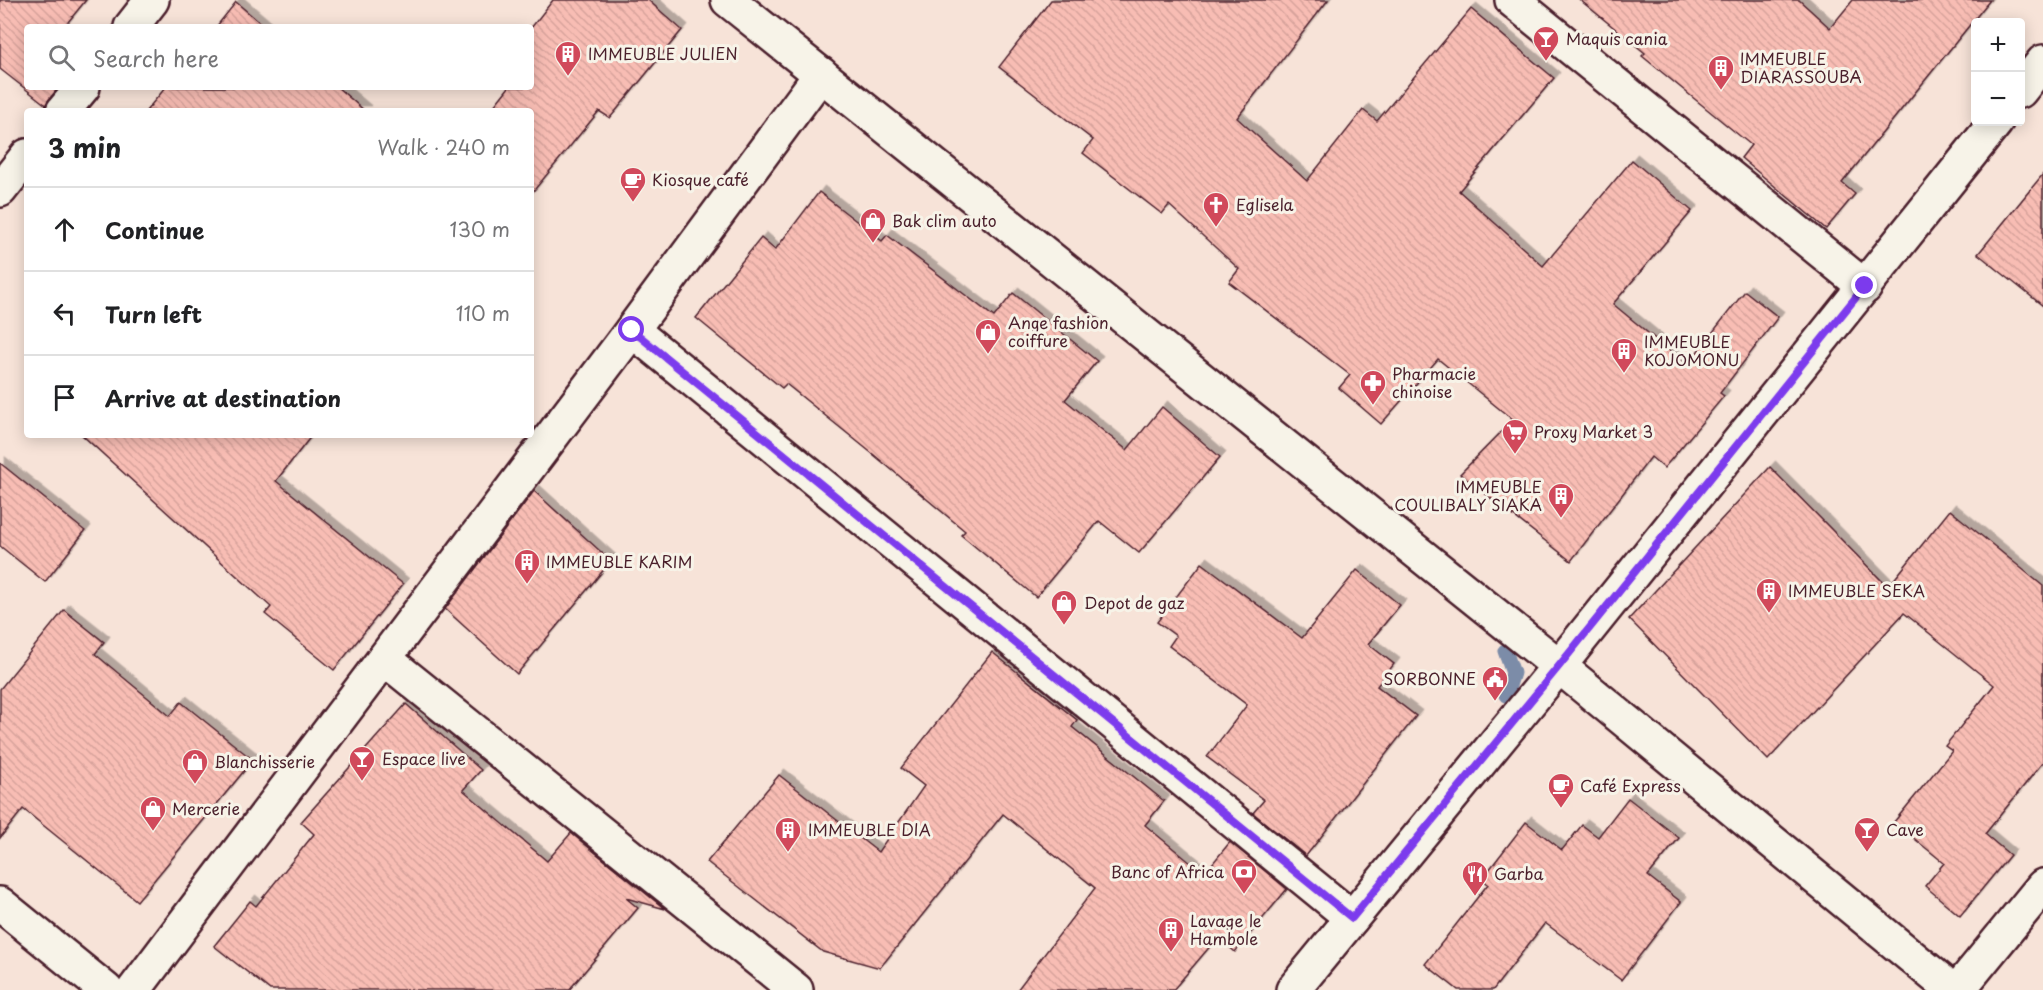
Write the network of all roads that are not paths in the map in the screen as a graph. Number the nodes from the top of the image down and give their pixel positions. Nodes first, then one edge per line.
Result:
1 (152, 0) edge
2 (728, 0) edge
3 (1512, 0) edge
4 (133, 24) edge
5 (2043, 62) edge
6 (820, 74) junction
7 (2025, 85) edge
8 (80, 90) edge
9 (65, 108) edge
10 (1993, 126) edge
11 (24, 160) edge
12 (0, 190) edge
13 (1865, 286) junction
14 (632, 330) junction
15 (385, 659) junction
16 (1559, 666) junction
17 (2043, 886) edge
18 (0, 904) edge
19 (1352, 918) junction
20 (106, 990) edge
21 (134, 990) edge
22 (796, 990) edge
23 (1293, 990) edge
24 (1952, 990) edge
25 (1958, 990) edge

1 - 4 street
2 - 6 street
3 - 13 street
5 - 7 street
6 - 14 street
6 - 16 street
8 - 9 street
10 - 13 street
11 - 12 street
13 - 16 street
14 - 15 street
14 - 19 street
15 - 21 street
15 - 22 street
16 - 19 street
16 - 24 street
17 - 25 street
18 - 20 street
19 - 23 street

